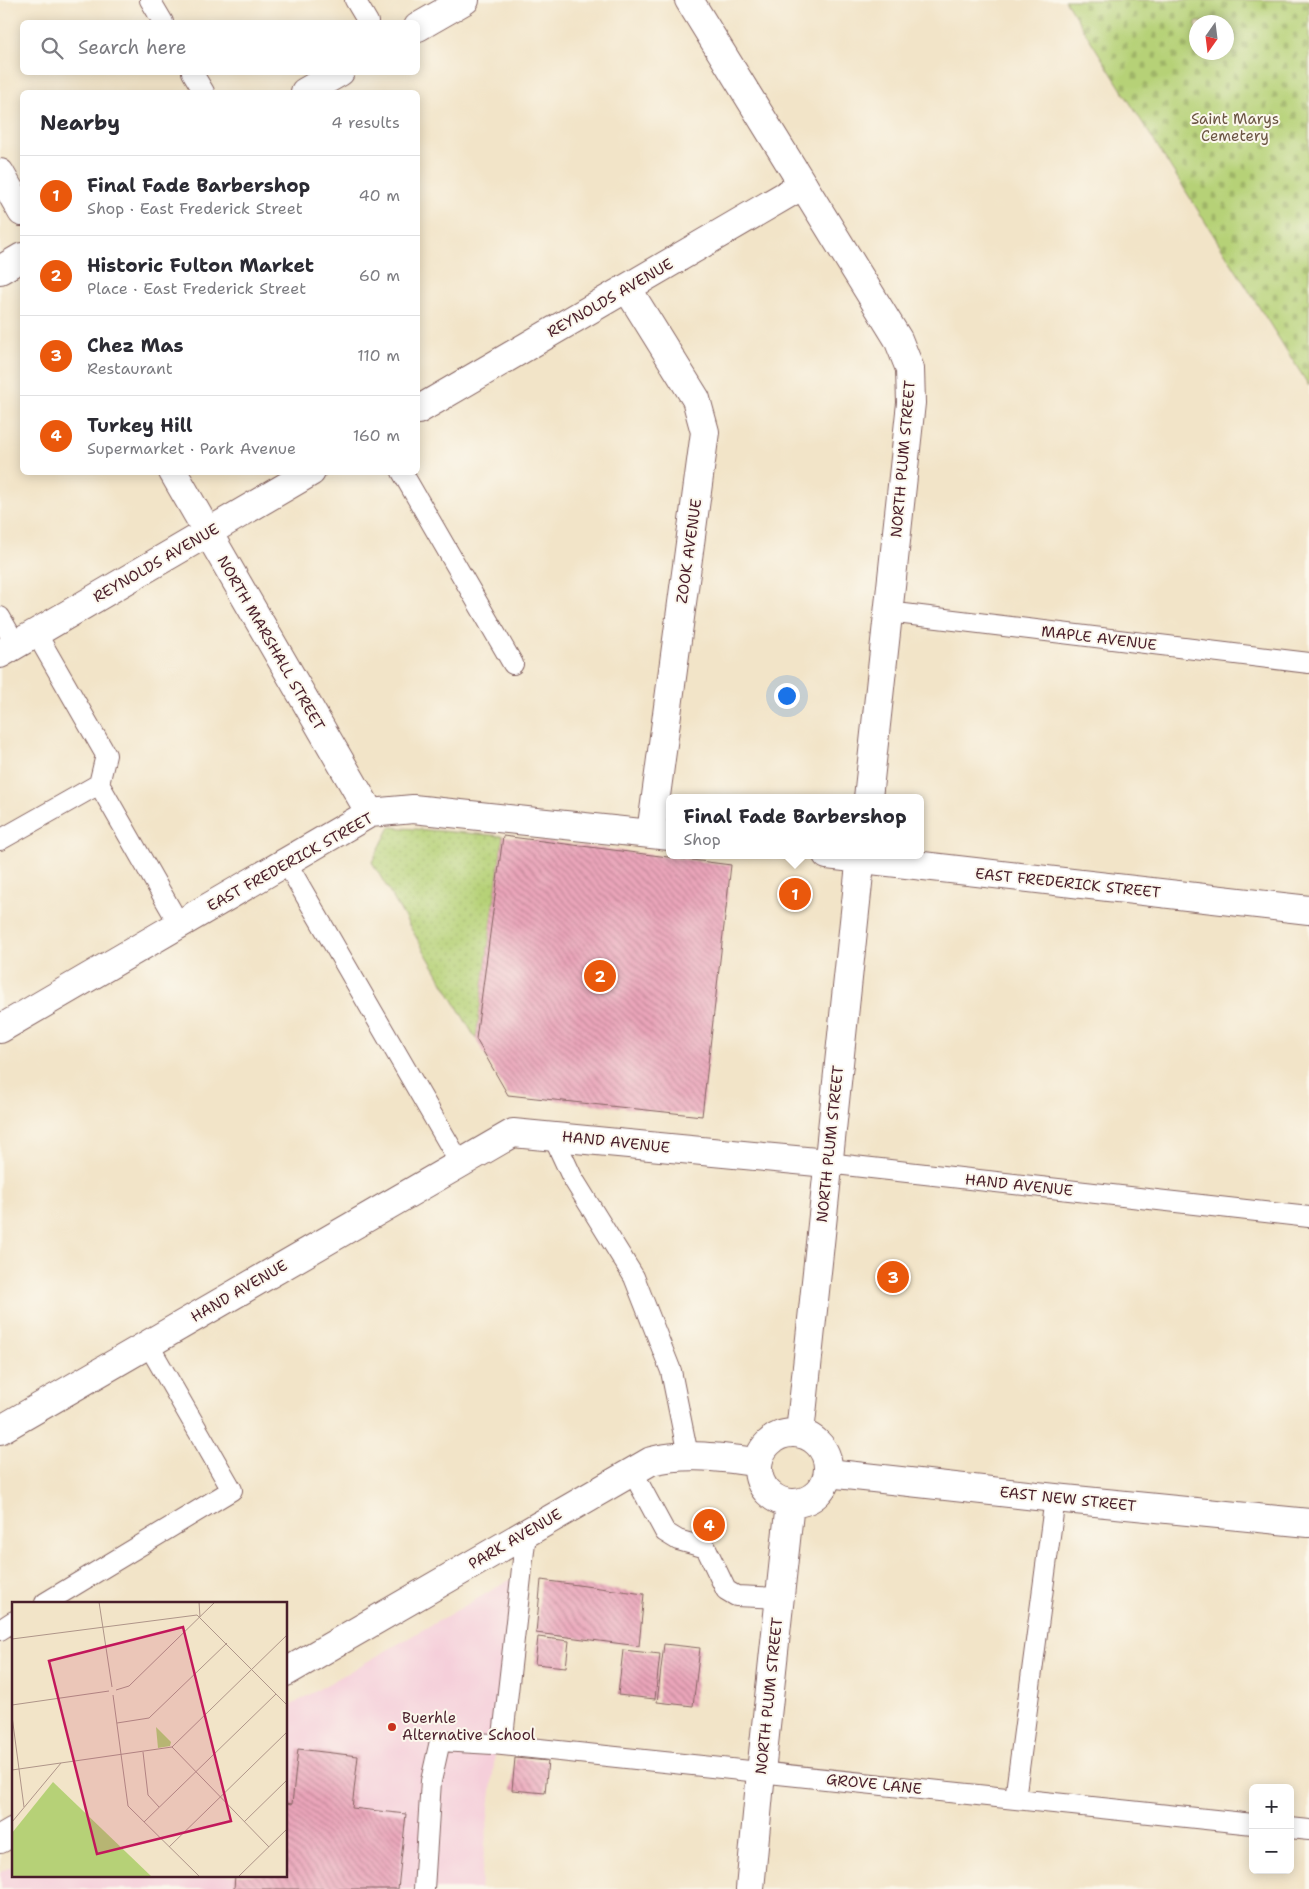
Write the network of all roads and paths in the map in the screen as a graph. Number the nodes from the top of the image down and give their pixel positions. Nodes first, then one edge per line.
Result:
1 (150, 0) edge
2 (355, 0) edge
3 (465, 0) edge
4 (689, 0) edge
5 (162, 20) edge
6 (367, 20) edge
7 (420, 27) edge
8 (194, 75) edge
9 (335, 75) edge
10 (203, 90) edge
11 (308, 90) edge
12 (0, 173) edge
13 (803, 186) junction
14 (20, 208) edge
15 (20, 258) edge
16 (0, 270) edge
17 (627, 288) junction
18 (420, 409) edge
19 (175, 475) edge
20 (306, 475) edge
21 (404, 475) edge
22 (208, 533) junction
23 (888, 612) junction
24 (0, 617) edge
25 (17, 644) edge
26 (1309, 663) edge
27 (513, 664) dead end
28 (100, 784) junction
29 (868, 794) edge
30 (370, 814) junction
31 (661, 835) edge
32 (0, 840) edge
33 (861, 859) edge
34 (878, 859) edge
35 (286, 862) junction
36 (1309, 910) edge
37 (179, 924) junction
38 (0, 1028) edge
39 (554, 1136) junction
40 (460, 1163) junction
41 (828, 1163) junction
42 (1309, 1217) edge
43 (148, 1344) junction
44 (0, 1430) edge
45 (800, 1433) junction
46 (688, 1455) junction
47 (758, 1462) junction
48 (632, 1471) junction
49 (828, 1473) junction
50 (1055, 1498) junction
51 (790, 1503) junction
52 (1309, 1523) edge
53 (526, 1533) junction
54 (780, 1598) junction
55 (47, 1602) edge
56 (12, 1622) edge
57 (0, 1630) edge
58 (288, 1671) edge
59 (499, 1745) junction
60 (760, 1772) junction
61 (1015, 1798) junction
62 (1249, 1824) edge
63 (1294, 1828) edge
64 (1309, 1830) edge
65 (12, 1832) edge
66 (0, 1839) edge
67 (424, 1889) edge
68 (750, 1889) edge

1 - 5 lane
2 - 6 lane
3 - 7 street
4 - 13 street, NORTH PLUM STREET
8 - 10 lane
9 - 11 street
12 - 14 street
13 - 17 street, REYNOLDS AVENUE
13 - 23 street, NORTH PLUM STREET
15 - 16 street
17 - 18 street, REYNOLDS AVENUE
17 - 31 street, ZOOK AVENUE
19 - 22 street, NORTH MARSHALL STREET
20 - 22 street, REYNOLDS AVENUE
21 - 27 lane
22 - 25 street, REYNOLDS AVENUE
22 - 30 street, NORTH MARSHALL STREET
23 - 26 lane, MAPLE AVENUE
23 - 29 street, NORTH PLUM STREET
24 - 25 lane
25 - 28 lane
28 - 32 lane
28 - 37 lane
30 - 31 street, EAST FREDERICK STREET
30 - 35 street, EAST FREDERICK STREET
33 - 41 street, NORTH PLUM STREET
34 - 36 street, EAST FREDERICK STREET
35 - 37 street, EAST FREDERICK STREET
35 - 40 lane
37 - 38 street, EAST FREDERICK STREET
39 - 40 street, HAND AVENUE
39 - 41 street, HAND AVENUE
39 - 46 lane
40 - 43 street, HAND AVENUE
41 - 42 lane, HAND AVENUE
41 - 45 street, NORTH PLUM STREET
43 - 44 street, HAND AVENUE
43 - 55 lane
45 - 47 street
45 - 49 street
46 - 47 street, PARK AVENUE
46 - 48 street, PARK AVENUE
47 - 51 street
48 - 53 street, PARK AVENUE
48 - 54 lane
49 - 50 street, EAST NEW STREET
49 - 51 street
50 - 52 street, EAST NEW STREET
50 - 61 lane
51 - 54 street, NORTH PLUM STREET
53 - 58 street, PARK AVENUE
53 - 59 lane
54 - 60 street, NORTH PLUM STREET
56 - 57 lane
59 - 60 lane, GROVE LANE
59 - 67 lane, GROVE LANE
60 - 61 lane, GROVE LANE
60 - 68 street, NORTH PLUM STREET
61 - 62 lane, GROVE LANE
63 - 64 lane
65 - 66 street

